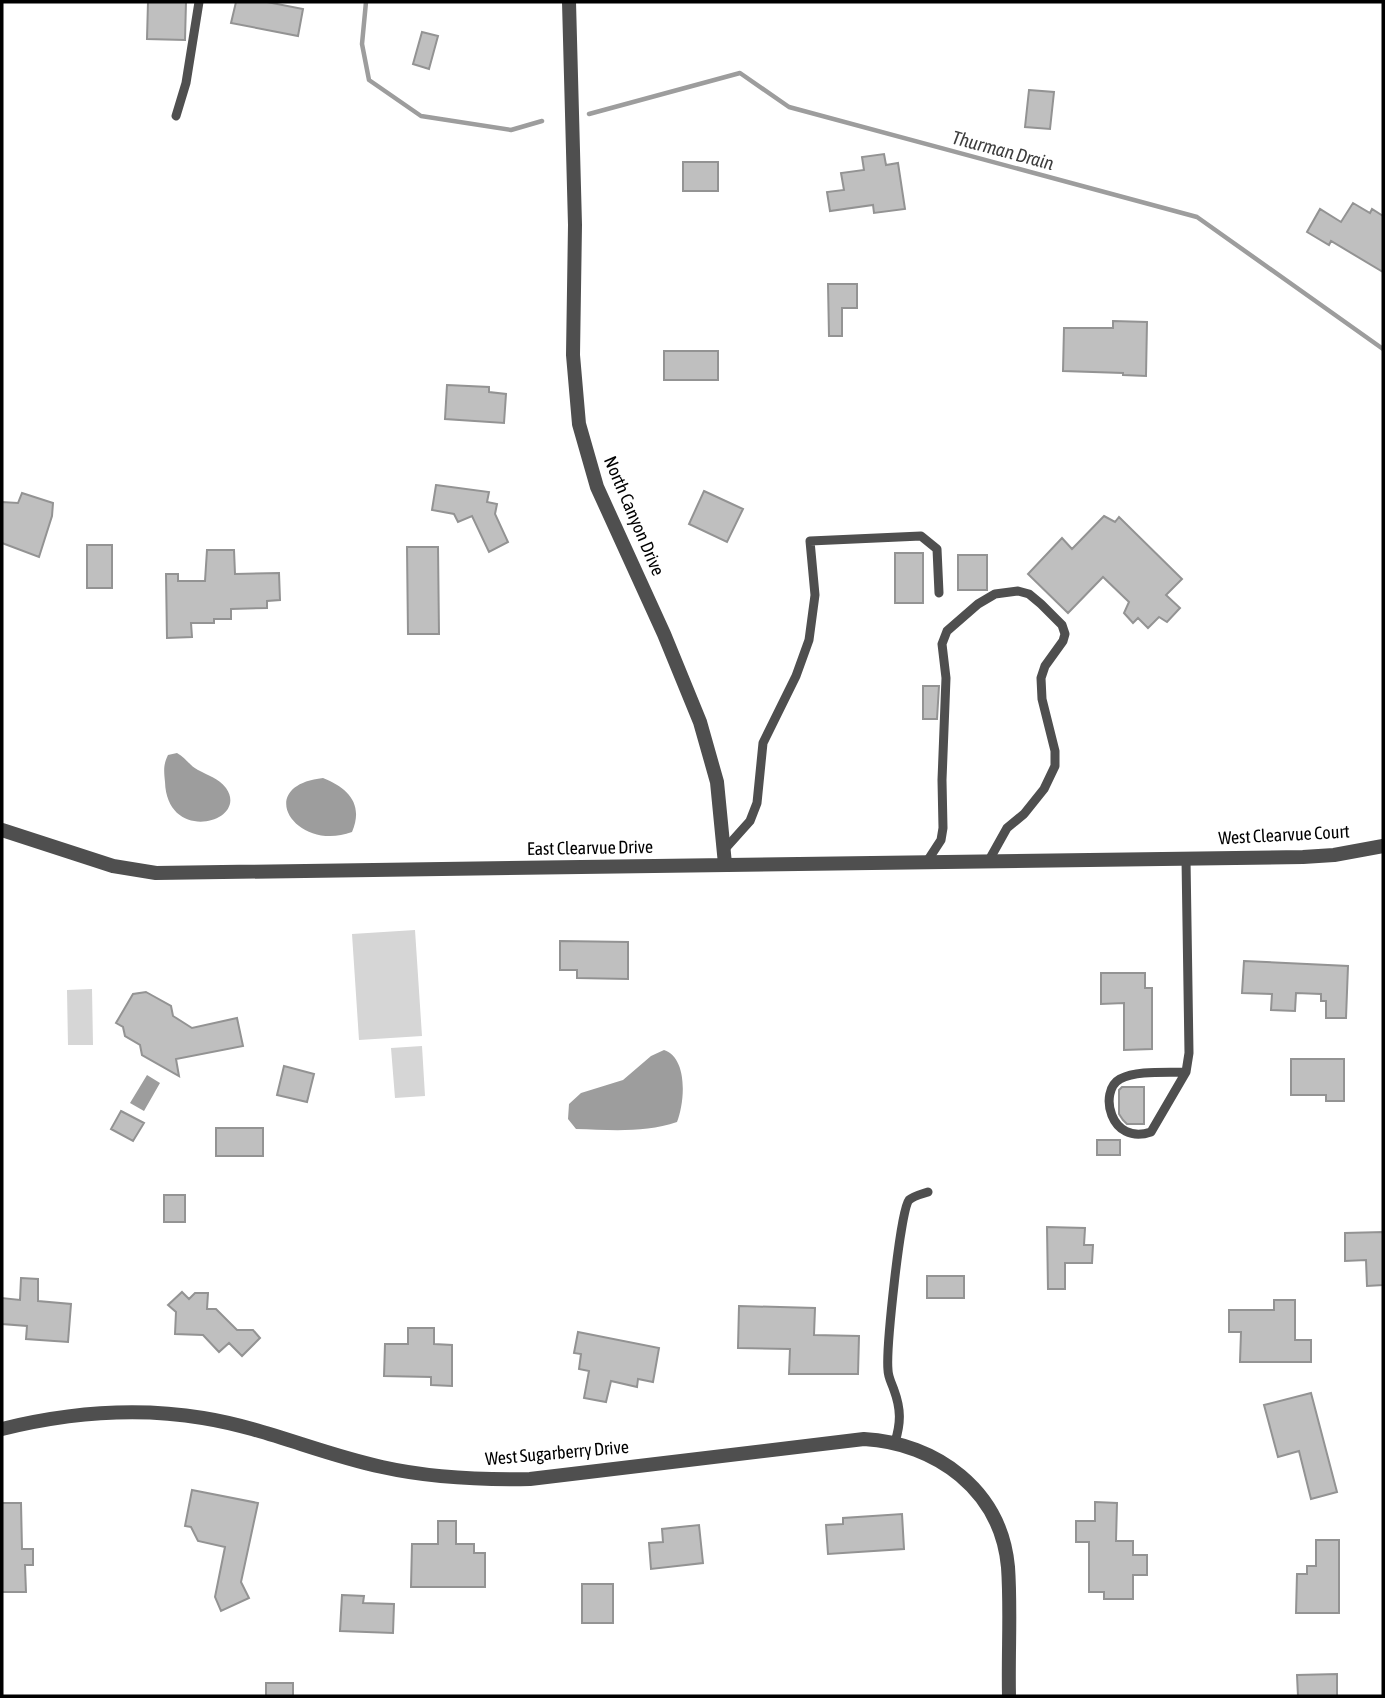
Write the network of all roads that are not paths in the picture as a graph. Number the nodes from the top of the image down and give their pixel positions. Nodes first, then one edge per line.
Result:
1 (199, 2) edge
2 (569, 2) edge
3 (176, 116) dead end
4 (939, 593) dead end
5 (2, 830) edge
6 (1383, 846) edge
7 (724, 857) junction
8 (1186, 859) junction
9 (988, 862) junction
10 (926, 863) junction
11 (1186, 1072) junction
12 (928, 1192) dead end
13 (2, 1429) edge
14 (895, 1442) junction
15 (1009, 1696) edge

1 - 3 lane
2 - 7 street, North Canyon Drive
4 - 7 lane
5 - 7 street, East Clearvue Drive
6 - 8 street, West Clearvue Court
7 - 10 street, East Clearvue Drive
8 - 9 street, East Clearvue Drive
8 - 11 lane
9 - 10 street, East Clearvue Drive
9 - 10 lane
11 - 11 lane
12 - 14 lane
13 - 14 street, West Sugarberry Drive
14 - 15 street, West Sugarberry Drive

